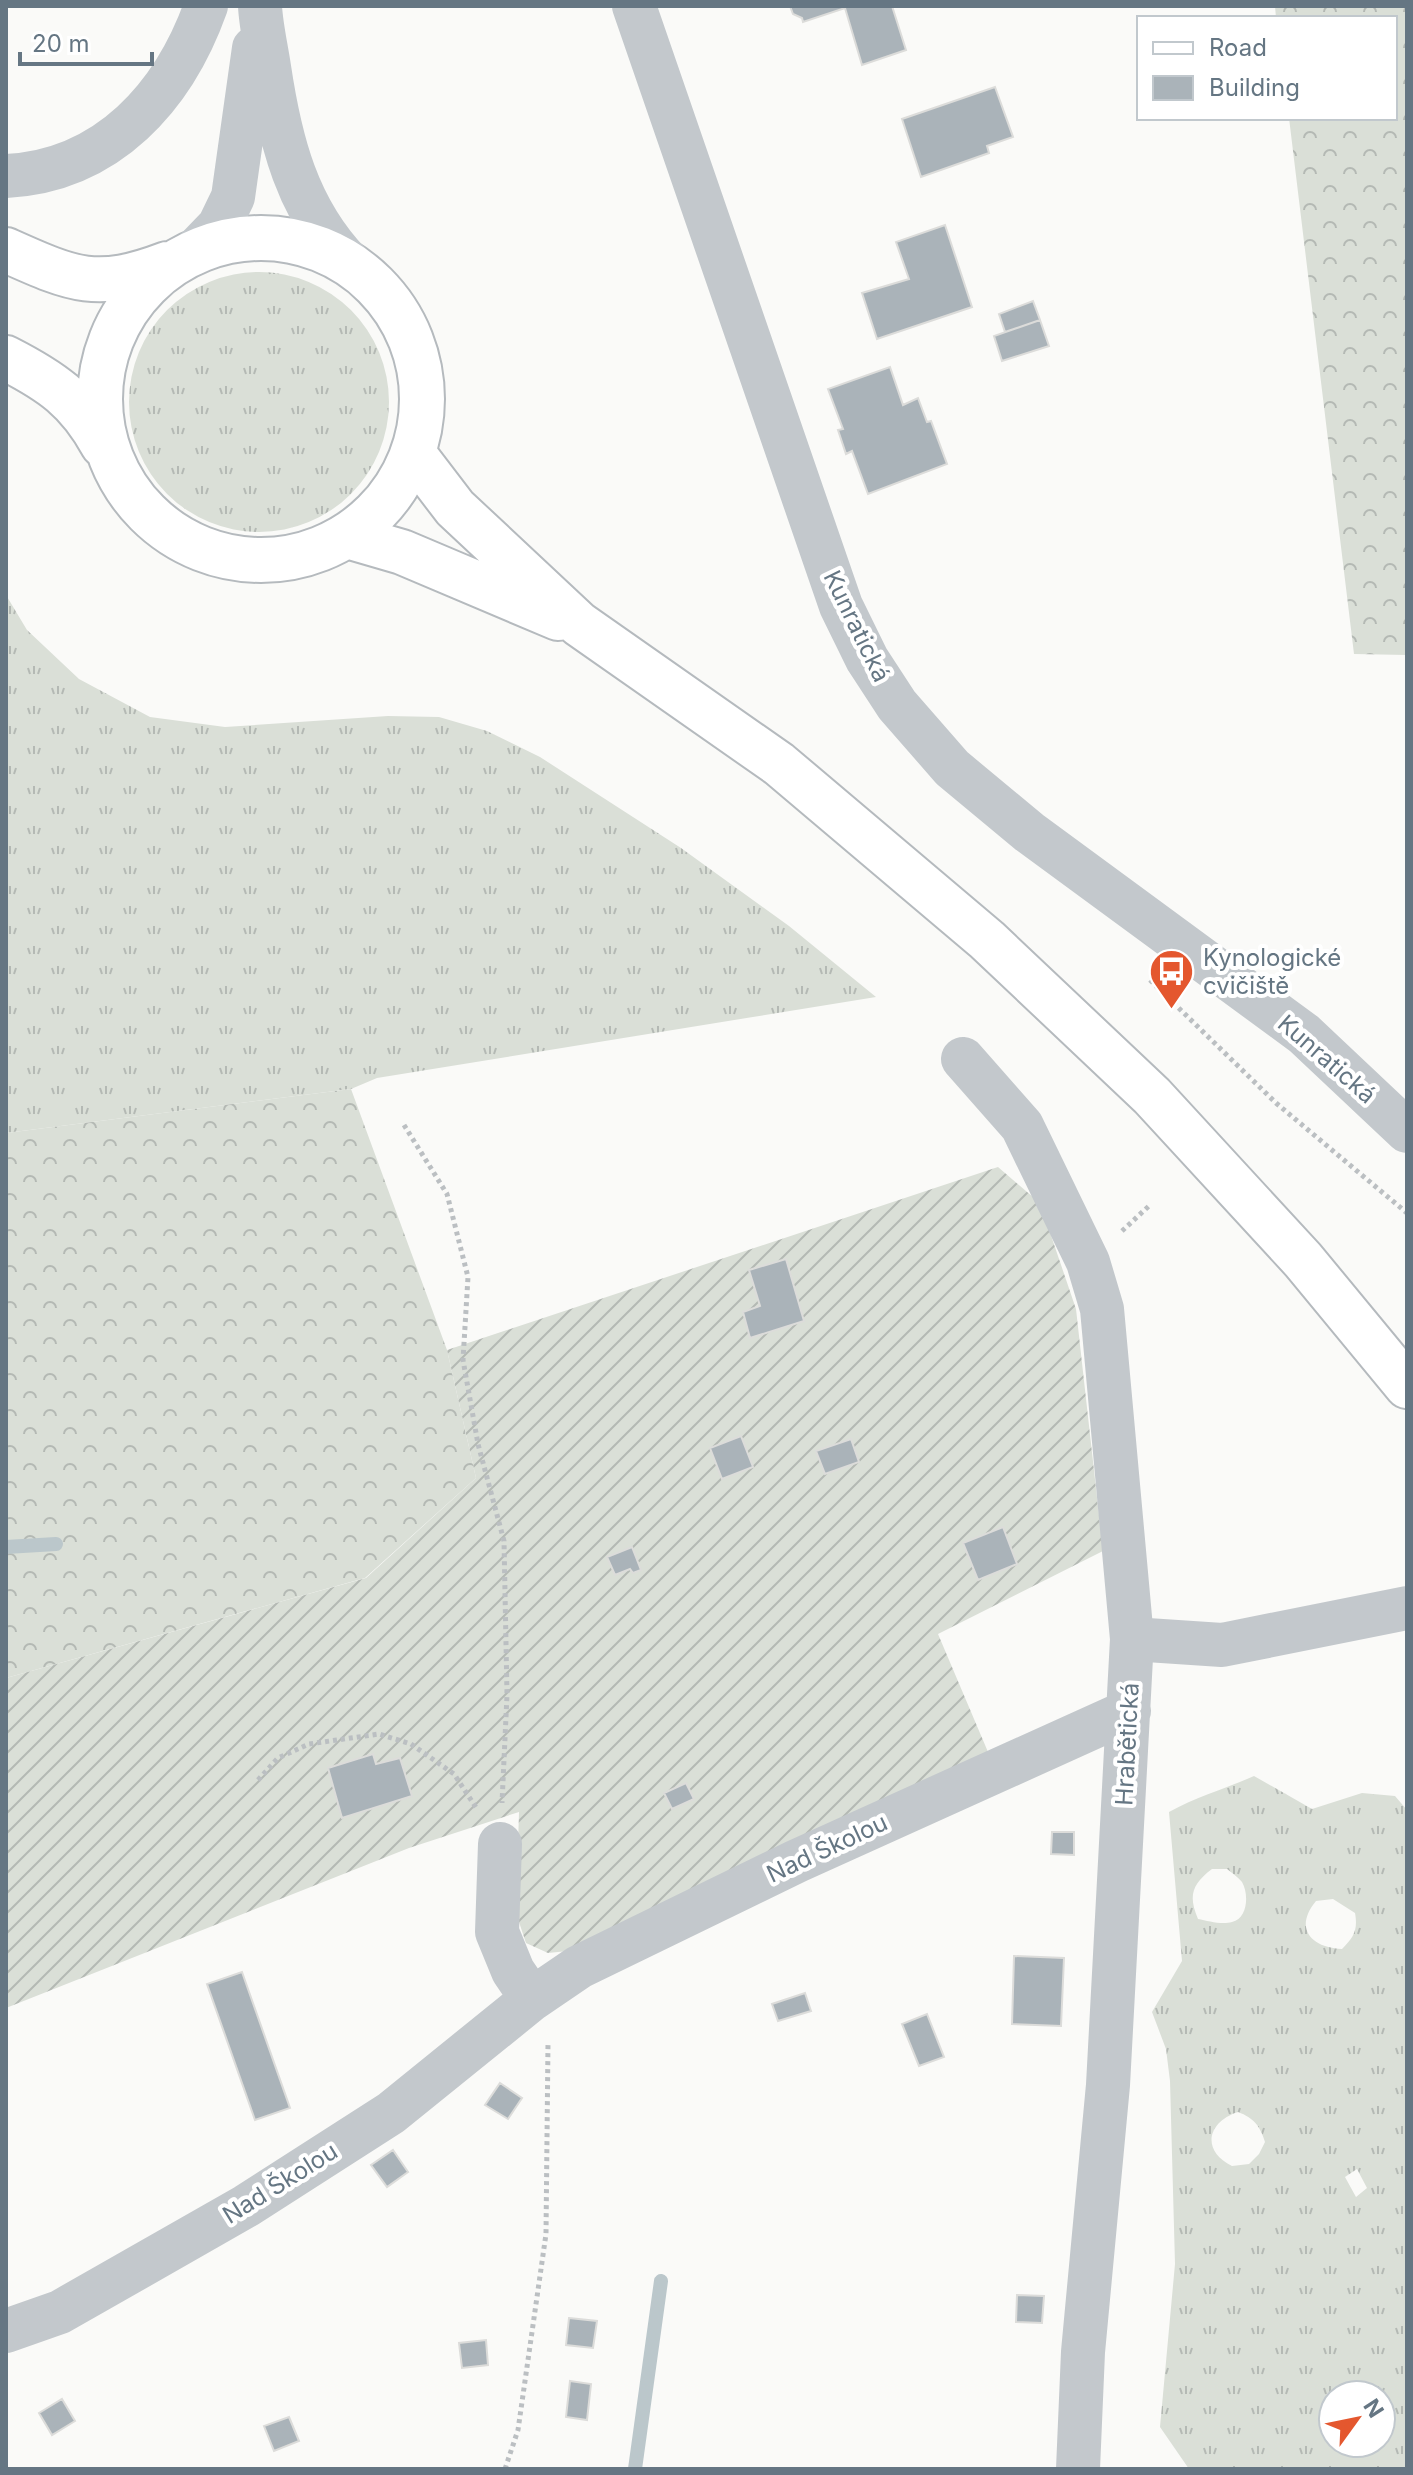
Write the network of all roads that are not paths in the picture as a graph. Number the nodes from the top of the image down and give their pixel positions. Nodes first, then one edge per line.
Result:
1 (206, 6) edge
2 (634, 6) edge
3 (260, 8) edge
4 (6, 176) edge
5 (6, 250) edge
6 (187, 256) junction
7 (350, 264) junction
8 (6, 358) edge
9 (413, 453) junction
10 (112, 460) junction
11 (347, 536) junction
12 (579, 624) junction
13 (963, 1059) dead end
14 (1407, 1131) edge
15 (1407, 1386) edge
16 (1407, 1608) edge
17 (1132, 1639) junction
18 (1129, 1711) junction
19 (500, 1844) road end
20 (541, 1993) junction
21 (6, 2331) edge
22 (1078, 2469) edge

1 - 4 street
2 - 14 street, Kunratická
3 - 6 street
3 - 7 street
5 - 6 main road
6 - 7 main road
6 - 10 main road
7 - 9 main road
8 - 10 main road
9 - 11 main road
9 - 12 main road
10 - 11 main road
11 - 12 main road
12 - 15 main road
13 - 17 street, Hrabětická
16 - 17 street
17 - 18 street, Hrabětická
18 - 20 street, Nad Školou
18 - 22 street, Hrabětická
19 - 20 street
20 - 21 street, Nad Školou

